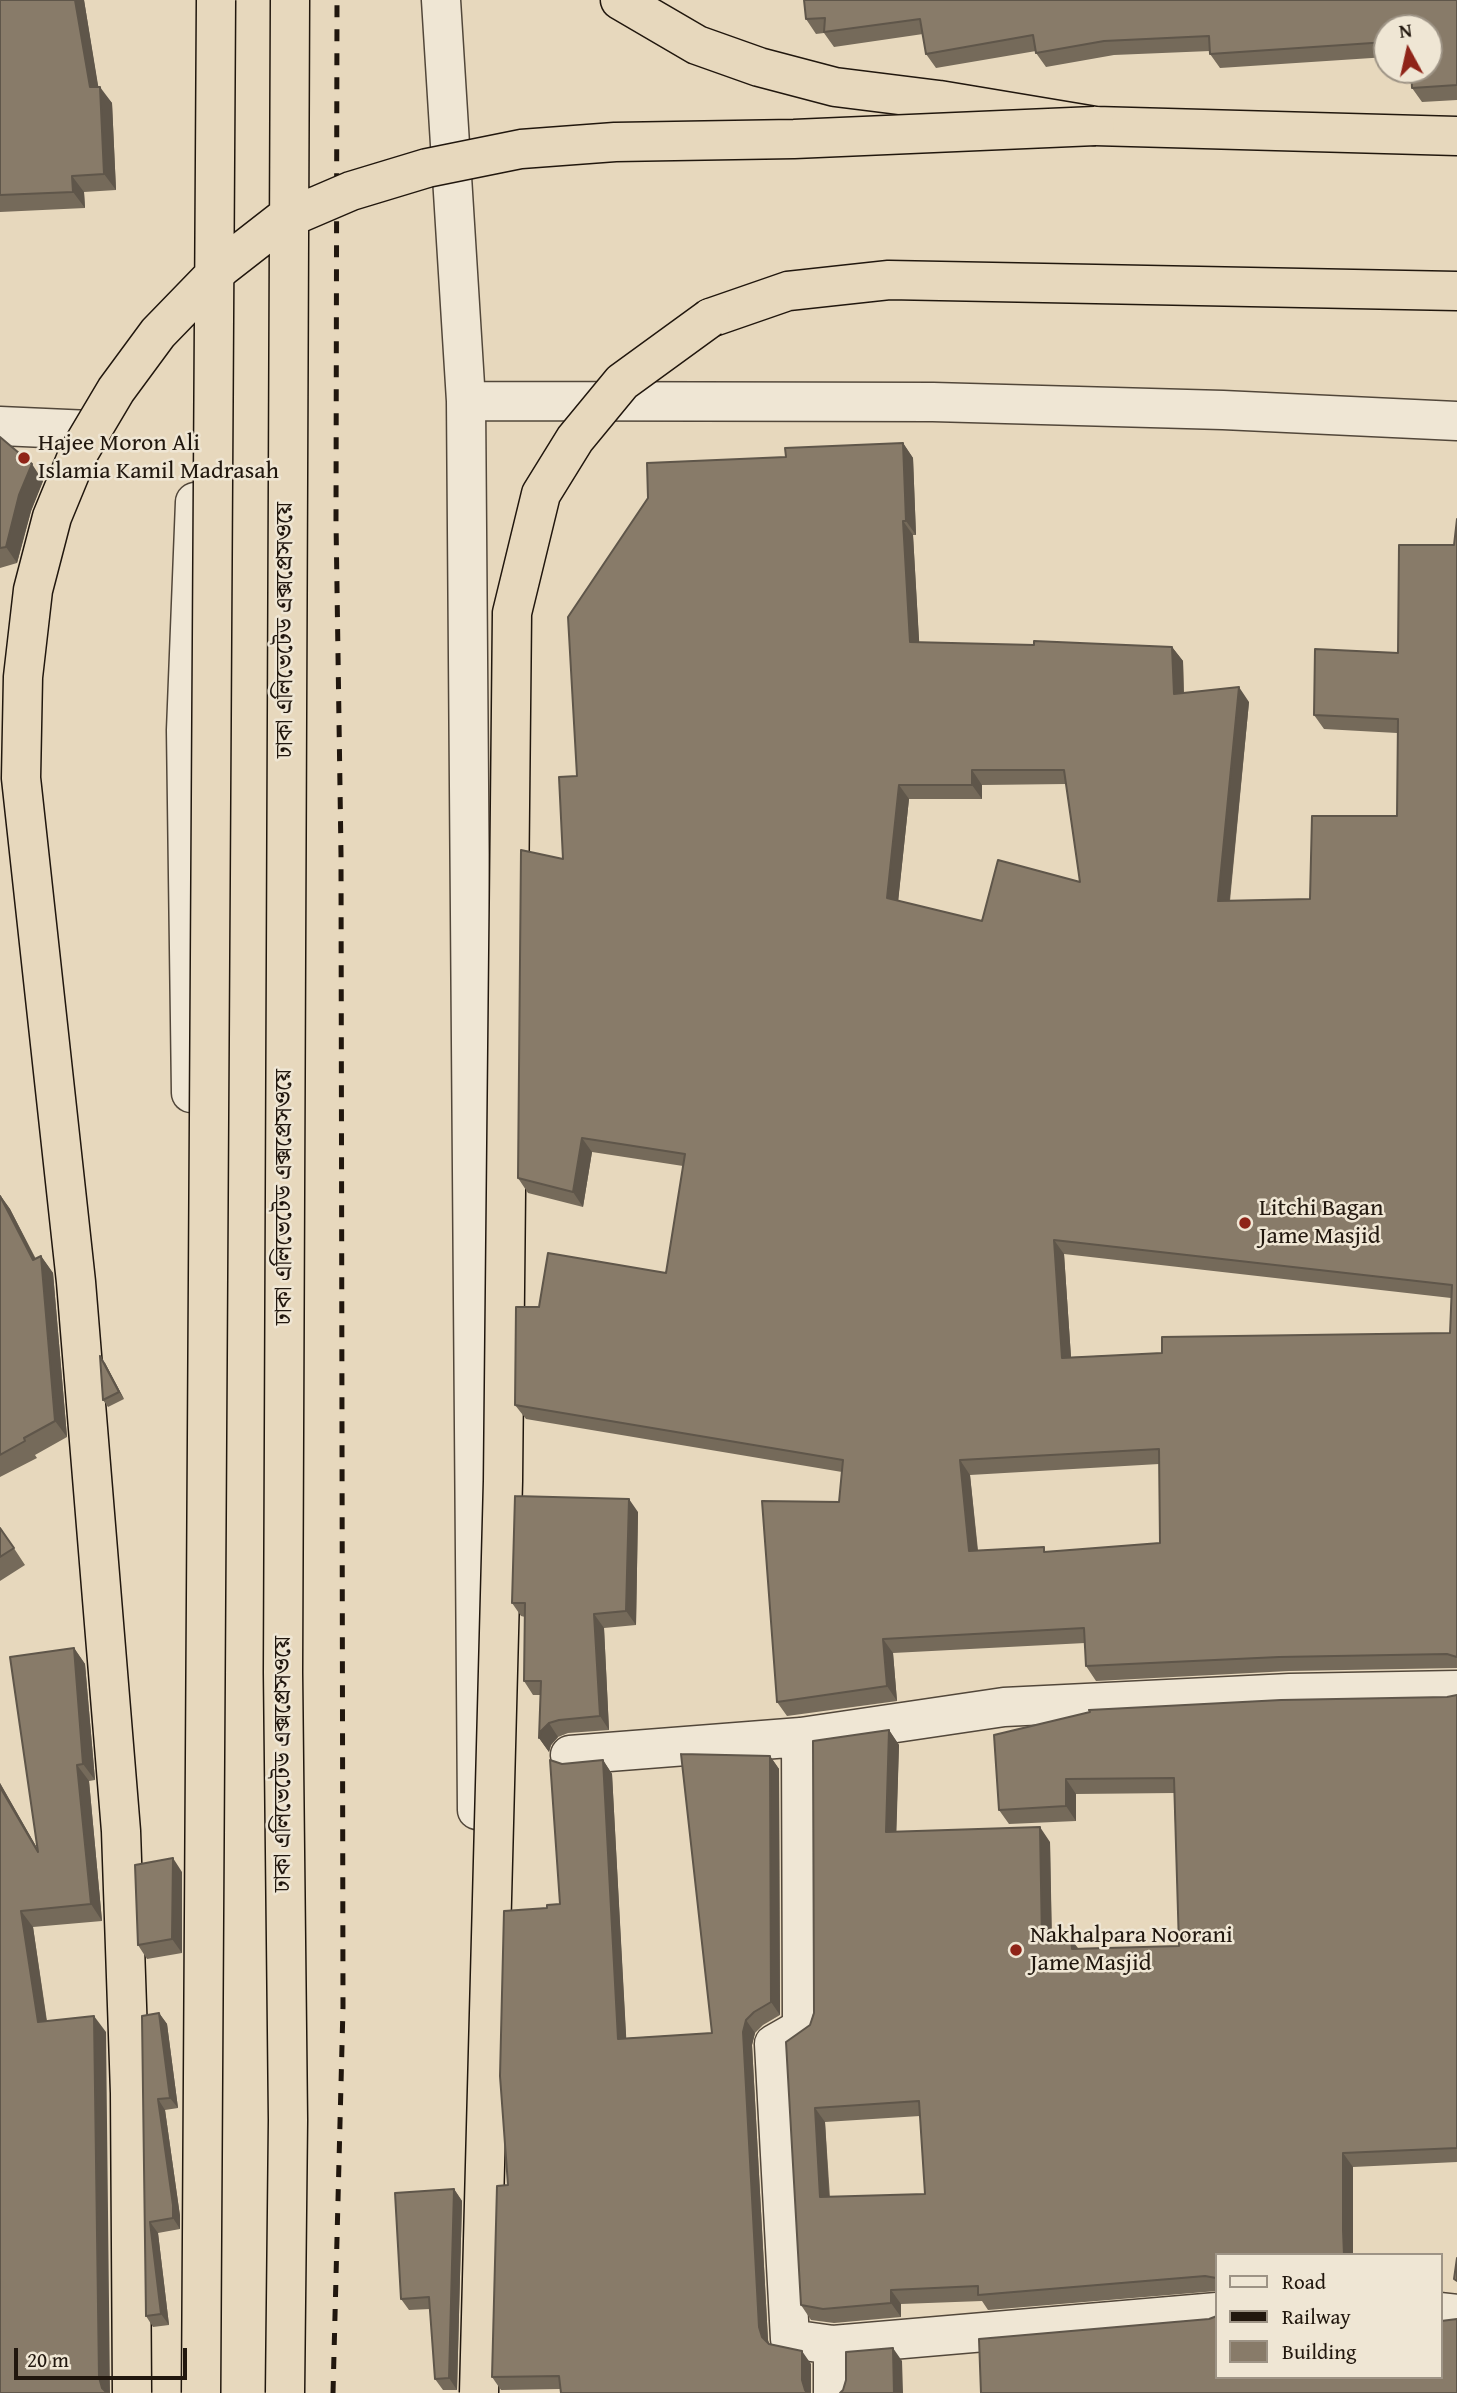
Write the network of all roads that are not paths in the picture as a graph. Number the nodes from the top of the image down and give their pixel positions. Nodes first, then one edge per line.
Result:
1 (216, 0) edge
2 (227, 0) edge
3 (290, 0) edge
4 (440, 0) edge
5 (620, 0) edge
6 (1095, 126) junction
7 (1457, 136) edge
8 (1457, 291) edge
9 (466, 401) junction
10 (1457, 421) edge
11 (0, 426) edge
12 (90, 429) dead end
13 (1457, 1690) edge
14 (801, 1737) junction
15 (570, 1755) dead end
16 (480, 2273) dead end
17 (1216, 2312) edge
18 (833, 2345) junction
19 (132, 2393) edge
20 (201, 2393) edge
21 (215, 2393) edge
22 (285, 2393) edge
23 (479, 2393) edge
24 (833, 2393) edge

1 - 20 highway, bridge
2 - 21 street
3 - 22 highway, ঢাকা এলিভেটেড এক্সপ্রেসওয়ে, bridge
4 - 9 street
5 - 6 highway, bridge
6 - 7 highway
6 - 19 highway, bridge
8 - 23 highway, bridge
9 - 10 street
9 - 16 street
11 - 12 street
13 - 14 street
14 - 15 street
14 - 18 street
17 - 18 street
18 - 24 street

